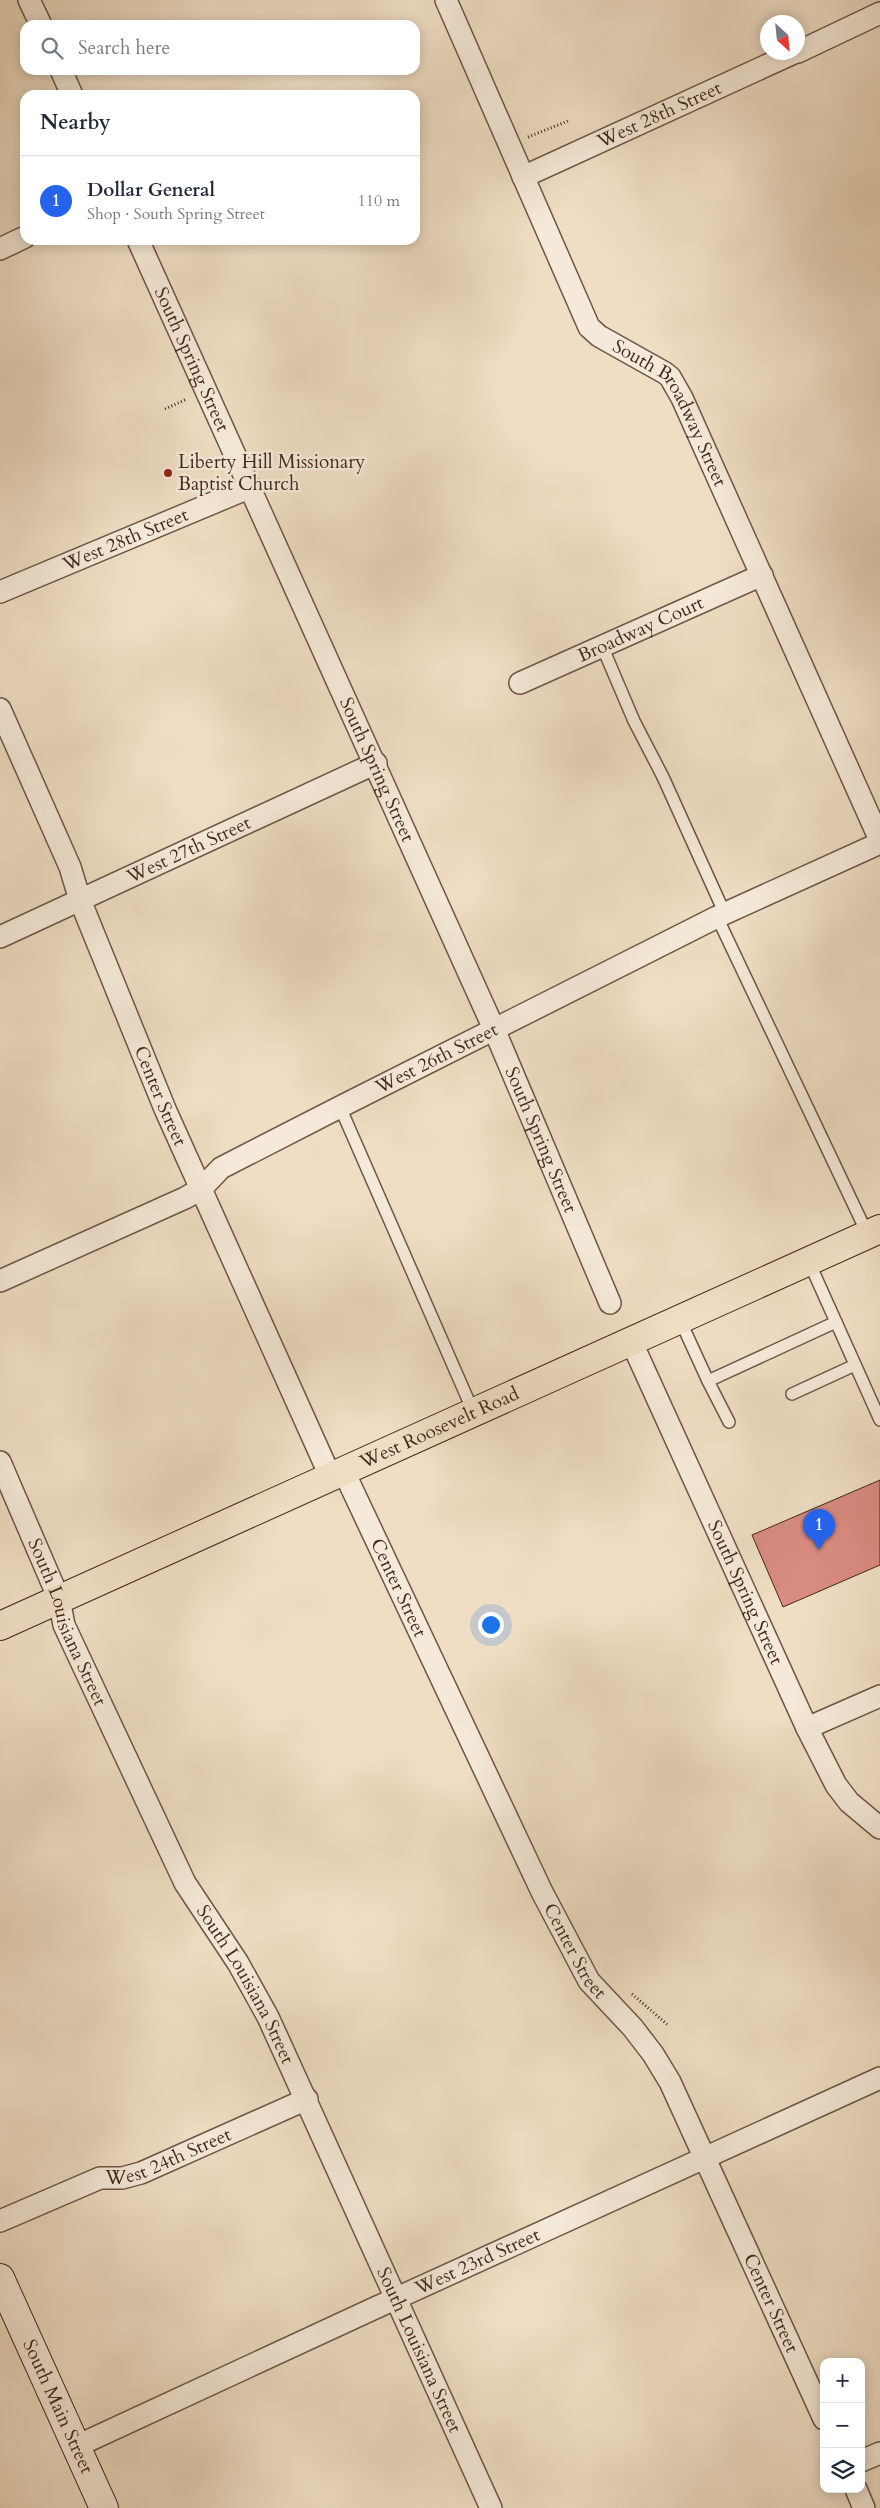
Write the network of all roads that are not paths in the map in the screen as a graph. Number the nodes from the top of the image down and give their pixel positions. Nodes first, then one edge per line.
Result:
1 (30, 0) edge
2 (446, 0) edge
3 (880, 13) edge
4 (39, 20) edge
5 (805, 48) edge
6 (780, 60) edge
7 (63, 75) edge
8 (70, 90) edge
9 (523, 178) junction
10 (20, 240) edge
11 (140, 245) edge
12 (0, 249) edge
13 (251, 487) junction
14 (762, 575) junction
15 (0, 592) edge
16 (602, 646) junction
17 (520, 682) dead end
18 (0, 709) edge
19 (376, 764) junction
20 (880, 842) edge
21 (80, 900) junction
22 (721, 915) junction
23 (0, 937) edge
24 (494, 1029) junction
25 (340, 1106) junction
26 (201, 1189) junction
27 (874, 1232) edge
28 (809, 1262) junction
29 (0, 1281) edge
30 (610, 1302) dead end
31 (680, 1320) junction
32 (836, 1322) junction
33 (632, 1343) junction
34 (855, 1365) junction
35 (708, 1381) junction
36 (792, 1394) dead end
37 (473, 1411) junction
38 (880, 1420) edge
39 (729, 1422) dead end
40 (0, 1462) edge
41 (337, 1475) junction
42 (59, 1600) junction
43 (0, 1626) edge
44 (880, 1696) edge
45 (807, 1728) junction
46 (880, 1828) edge
47 (880, 2078) edge
48 (307, 2099) junction
49 (706, 2157) junction
50 (0, 2221) edge
51 (0, 2278) edge
52 (397, 2298) junction
53 (820, 2409) edge
54 (77, 2446) junction
55 (880, 2453) edge
56 (865, 2459) edge
57 (858, 2493) edge
58 (104, 2508) edge
59 (491, 2508) edge
60 (864, 2508) edge

1 - 4 street
2 - 9 street, South Broadway Street
3 - 5 street, West 28th Street
6 - 9 street, West 28th Street
7 - 8 street
9 - 14 street, South Broadway Street
10 - 12 street
11 - 13 street, South Spring Street
13 - 15 street, West 28th Street
13 - 19 street, South Spring Street
14 - 16 street, Broadway Court
14 - 20 street, South Broadway Street
16 - 17 street, Broadway Court
16 - 22 lane
18 - 21 street, Center Street
19 - 21 street, West 27th Street
19 - 24 street, South Spring Street
20 - 22 street, West 26th Street
21 - 23 street, West 27th Street
21 - 26 street, Center Street
22 - 24 street, West 26th Street
22 - 27 lane
24 - 25 street, West 26th Street
24 - 30 street, South Spring Street
25 - 26 street, West 26th Street
25 - 37 lane
26 - 29 street, West 26th Street
26 - 41 street, Center Street
27 - 28 main road, West Roosevelt Road
28 - 31 main road, West Roosevelt Road
28 - 32 lane
31 - 33 main road, West Roosevelt Road
31 - 35 lane
32 - 34 lane
32 - 35 lane
33 - 37 main road, West Roosevelt Road
33 - 45 street, South Spring Street
34 - 36 lane
34 - 38 lane
35 - 39 lane
37 - 41 main road, West Roosevelt Road
40 - 42 street, South Louisiana Street
41 - 42 main road, West Roosevelt Road
41 - 49 street, Center Street
42 - 43 main road, West Roosevelt Road
42 - 48 street, South Louisiana Street
44 - 45 street
45 - 46 street, South Spring Street
47 - 49 street, West 23rd Street
48 - 50 street, West 24th Street
48 - 52 street, South Louisiana Street
49 - 52 street, West 23rd Street
49 - 53 street, Center Street
51 - 54 main road, South Main Street
52 - 54 street, West 23rd Street
52 - 59 street, South Louisiana Street
54 - 58 main road, South Main Street
55 - 56 street
57 - 60 street

